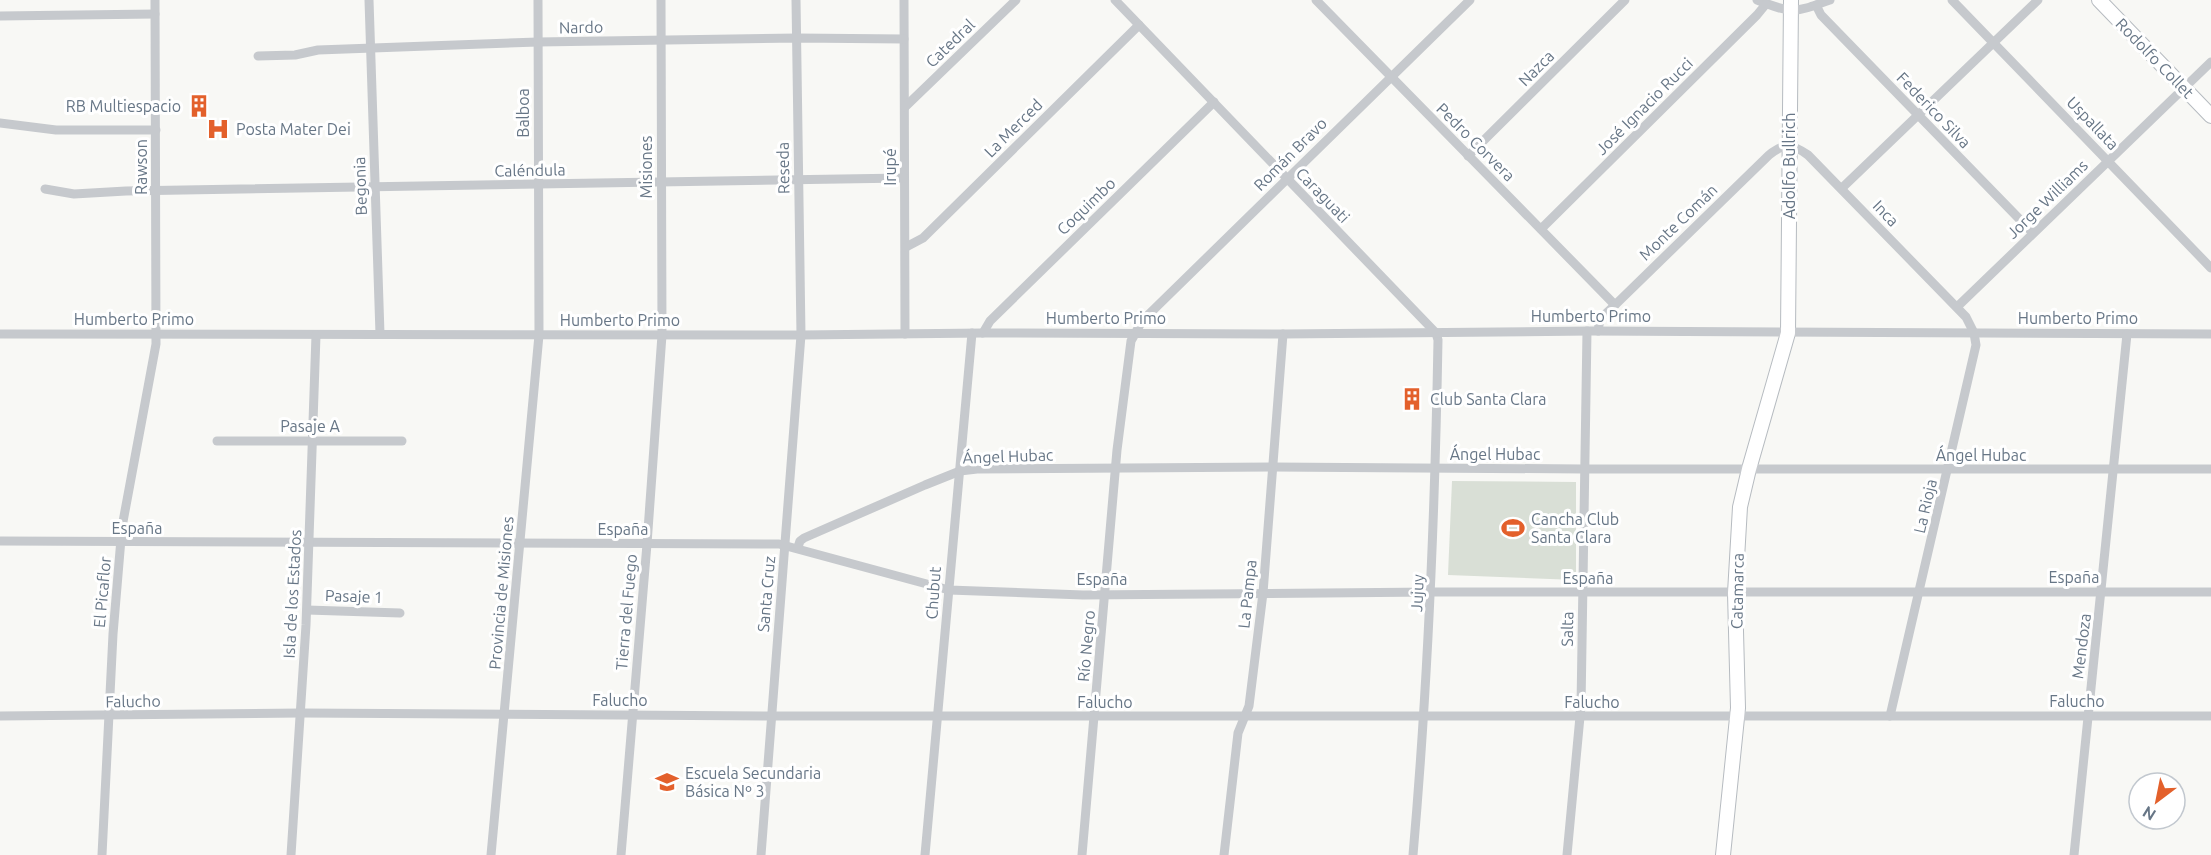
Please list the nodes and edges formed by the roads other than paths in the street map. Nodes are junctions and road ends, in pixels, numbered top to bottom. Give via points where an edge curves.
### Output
1 (155, 0) edge
2 (369, 0) edge
3 (538, 0) edge
4 (660, 0) edge
5 (796, 0) edge
6 (904, 0) edge
7 (1016, 0) edge
8 (1115, 0) edge
9 (1317, 0) edge
10 (1470, 0) edge
11 (1625, 0) edge
12 (1830, 0) edge
13 (1952, 0) edge
14 (2038, 0) edge
15 (2099, 0) edge
16 (1762, 2) edge
17 (1816, 5) junction
18 (1791, 6) edge
19 (155, 14) junction
20 (0, 16) edge
21 (1139, 26) junction
22 (797, 38) junction
23 (904, 39) junction
24 (661, 41) junction
25 (538, 42) junction
26 (1994, 43) junction
27 (370, 48) junction
28 (258, 56) dead end
29 (2211, 62) edge
30 (1390, 77) junction
31 (2184, 88) junction
32 (1214, 102) junction
33 (905, 107) junction
34 (1918, 115) junction
35 (2211, 116) edge
36 (0, 123) edge
37 (156, 130) junction
38 (1790, 145) junction
39 (1468, 156) junction
40 (2108, 160) junction
41 (798, 178) junction
42 (904, 178) junction
43 (1286, 179) junction
44 (661, 182) junction
45 (539, 185) junction
46 (375, 187) junction
47 (1842, 188) junction
48 (45, 189) dead end
49 (156, 190) junction
50 (1541, 229) junction
51 (2033, 233) junction
52 (906, 247) junction
53 (2211, 268) edge
54 (1615, 305) junction
55 (1957, 307) junction
56 (1587, 331) junction
57 (1598, 331) junction
58 (1134, 332) junction
59 (972, 333) junction
60 (983, 333) junction
61 (1436, 333) junction
62 (1788, 333) junction
63 (1974, 333) junction
64 (0, 334) edge
65 (157, 334) junction
66 (316, 334) junction
67 (380, 334) junction
68 (539, 334) junction
69 (662, 334) junction
70 (905, 334) junction
71 (1283, 334) junction
72 (2127, 334) junction
73 (2211, 334) edge
74 (801, 335) junction
75 (217, 441) dead end
76 (313, 441) junction
77 (402, 441) dead end
78 (1273, 467) junction
79 (1116, 468) junction
80 (1436, 469) junction
81 (1584, 469) junction
82 (1749, 469) junction
83 (2211, 469) edge
84 (1949, 470) junction
85 (2112, 470) junction
86 (960, 471) junction
87 (0, 541) edge
88 (121, 543) junction
89 (310, 543) junction
90 (520, 544) junction
91 (647, 544) junction
92 (786, 545) junction
93 (798, 548) junction
94 (949, 590) junction
95 (1920, 591) junction
96 (1432, 592) junction
97 (2102, 592) junction
98 (2211, 592) edge
99 (1263, 593) junction
100 (1582, 593) junction
101 (1736, 593) junction
102 (1106, 594) junction
103 (307, 610) junction
104 (400, 613) dead end
105 (301, 713) junction
106 (505, 714) junction
107 (633, 715) junction
108 (0, 716) edge
109 (109, 716) junction
110 (1245, 716) junction
111 (1890, 716) junction
112 (2088, 716) junction
113 (2211, 716) edge
114 (771, 717) junction
115 (938, 717) junction
116 (1094, 717) junction
117 (1425, 717) junction
118 (1580, 717) junction
119 (1738, 717) junction
120 (102, 855) edge
121 (291, 855) edge
122 (491, 855) edge
123 (621, 855) edge
124 (761, 855) edge
125 (925, 855) edge
126 (1082, 855) edge
127 (1224, 855) edge
128 (1413, 855) edge
129 (1567, 855) edge
130 (1724, 855) edge
131 (2074, 855) edge

1 - 19 street, Rawson
2 - 27 street, Begonia
3 - 25 street, Balboa
4 - 24 street, Misiones
5 - 22 street, Reseda
6 - 23 street, Irupé
7 - 33 street, Catedral
8 - 21 street, Caraguati
9 - 30 street, Pedro Corvera
10 - 30 street, Román Bravo
11 - 39 street, Nazca
12 - 17 street
13 - 26 street, Uspallata
14 - 26 street
15 - 31 street, Rodolfo Collet
16 - 18 street
16 - 50 street, José Ignacio Rucci via 1757,15
17 - 18 street via 1800,11
17 - 34 street, Federico Silva via 1821,15
18 - 38 street, Adolfo Bullrich
19 - 20 street
19 - 37 street, Rawson
21 - 32 street, Caraguati
21 - 52 street, La Merced via 923,238
22 - 23 street, Nardo
22 - 24 street, Nardo
22 - 41 street, Reseda
23 - 33 street, Irupé
24 - 25 street, Nardo
24 - 44 street, Misiones
25 - 27 street, Nardo
25 - 45 street, Balboa
26 - 34 street
26 - 40 street, Uspallata
27 - 28 street, Nardo
27 - 46 street, Begonia
29 - 31 street, Jorge Williams
30 - 39 street, Pedro Corvera
30 - 43 street, Román Bravo
31 - 35 street, Rodolfo Collet
31 - 40 street, Jorge Williams
32 - 43 street, Caraguati
32 - 60 street, Coquimbo via 990,321
33 - 42 street, Irupé
34 - 47 street
34 - 51 street, Federico Silva
36 - 37 street via 56,130
37 - 49 street, Rawson
38 - 47 street, Inca via 1808,155
38 - 54 street, Monte Comán via 1769,155
38 - 62 street, Adolfo Bullrich
39 - 50 street, Pedro Corvera
40 - 51 street, Jorge Williams
40 - 53 street, Uspallata
41 - 42 street, Caléndula
41 - 44 street, Caléndula
41 - 74 street, Reseda
42 - 52 street, Irupé
43 - 58 street, Román Bravo
43 - 61 street, Caraguati
44 - 45 street, Caléndula
44 - 69 street, Misiones
45 - 46 street, Caléndula
45 - 68 street, Balboa
46 - 49 street, Caléndula
46 - 67 street, Begonia
47 - 55 street, Inca
48 - 49 street, Caléndula via 74,194
49 - 65 street, Rawson
50 - 54 street, Pedro Corvera
51 - 55 street, Jorge Williams
52 - 70 street, Irupé
54 - 57 street, Monte Comán via 1600,319
55 - 63 street
56 - 57 street, Humberto Primo
56 - 61 street, Humberto Primo
56 - 81 street, Salta
57 - 62 street, Humberto Primo
58 - 60 street, Humberto Primo
58 - 71 street, Humberto Primo
58 - 79 street, Río Negro
59 - 60 street, Humberto Primo
59 - 70 street, Humberto Primo
59 - 86 street, Chubut
61 - 71 street, Humberto Primo
61 - 80 street, Jujuy
62 - 63 street, Humberto Primo
62 - 82 street, Catamarca
63 - 72 street, Humberto Primo
63 - 84 street, La Rioja via 1976,345
64 - 65 street, Humberto Primo
65 - 66 street, Humberto Primo
65 - 88 street, El Picaflor
66 - 67 street, Humberto Primo
66 - 76 street, Isla de los Estados
67 - 68 street, Humberto Primo
68 - 69 street, Humberto Primo
68 - 90 street, Provincia de Misiones
69 - 74 street, Humberto Primo
69 - 91 street, Tierra del Fuego
70 - 74 street, Humberto Primo
71 - 78 street, La Pampa
72 - 73 street, Humberto Primo
72 - 85 street, Mendoza
74 - 92 street, Santa Cruz
75 - 76 street, Pasaje A
76 - 77 street, Pasaje A
76 - 89 street, Isla de los Estados
78 - 79 street, Ángel Hubac
78 - 80 street, Ángel Hubac
78 - 99 street, La Pampa
79 - 86 street, Ángel Hubac
79 - 102 street, Río Negro
80 - 81 street, Ángel Hubac
80 - 96 street, Jujuy
81 - 82 street, Ángel Hubac
81 - 100 street, Salta
82 - 84 street, Ángel Hubac
82 - 101 street, Catamarca via 1740,507
83 - 85 street, Ángel Hubac
84 - 85 street, Ángel Hubac
84 - 95 street, La Rioja
85 - 97 street, Mendoza
86 - 93 street, Ángel Hubac via 804,538
86 - 94 street, Chubut
87 - 88 street, España
88 - 89 street, España
88 - 109 street, El Picaflor
89 - 90 street, España
89 - 103 street, Isla de los Estados
90 - 91 street, España
90 - 106 street, Provincia de Misiones
91 - 92 street, España
91 - 107 street, Tierra del Fuego
92 - 93 street, España
92 - 114 street, Santa Cruz
93 - 94 street, España
94 - 102 street, España
94 - 115 street, Chubut
95 - 97 street, España
95 - 101 street, España
95 - 111 street, La Rioja
96 - 99 street, España
96 - 100 street, España
96 - 117 street, Jujuy
97 - 98 street, España
97 - 112 street, Mendoza
99 - 102 street, España
99 - 110 street, La Pampa
100 - 101 street, España
100 - 118 street, Salta
101 - 119 street, Catamarca
102 - 116 street, Río Negro
103 - 104 street, Pasaje 1
103 - 105 street, Isla de los Estados
105 - 106 street, Falucho
105 - 109 street, Falucho
105 - 121 street, Isla de los Estados
106 - 107 street, Falucho
106 - 122 street, Provincia de Misiones
107 - 114 street, Falucho
107 - 123 street, Tierra del Fuego
108 - 109 street, Falucho
109 - 120 street, El Picaflor
110 - 116 street, Falucho
110 - 117 street, Falucho
110 - 127 street, La Pampa via 1238,733
111 - 112 street, Falucho
111 - 119 street, Falucho
112 - 113 street, Falucho
112 - 131 street, Mendoza
114 - 115 street, Falucho
114 - 124 street, Santa Cruz
115 - 116 street, Falucho
115 - 125 street, Chubut
116 - 126 street, Río Negro
117 - 118 street, Falucho
117 - 128 street, Jujuy
118 - 119 street, Falucho
118 - 129 street, Salta
119 - 130 street, Catamarca

